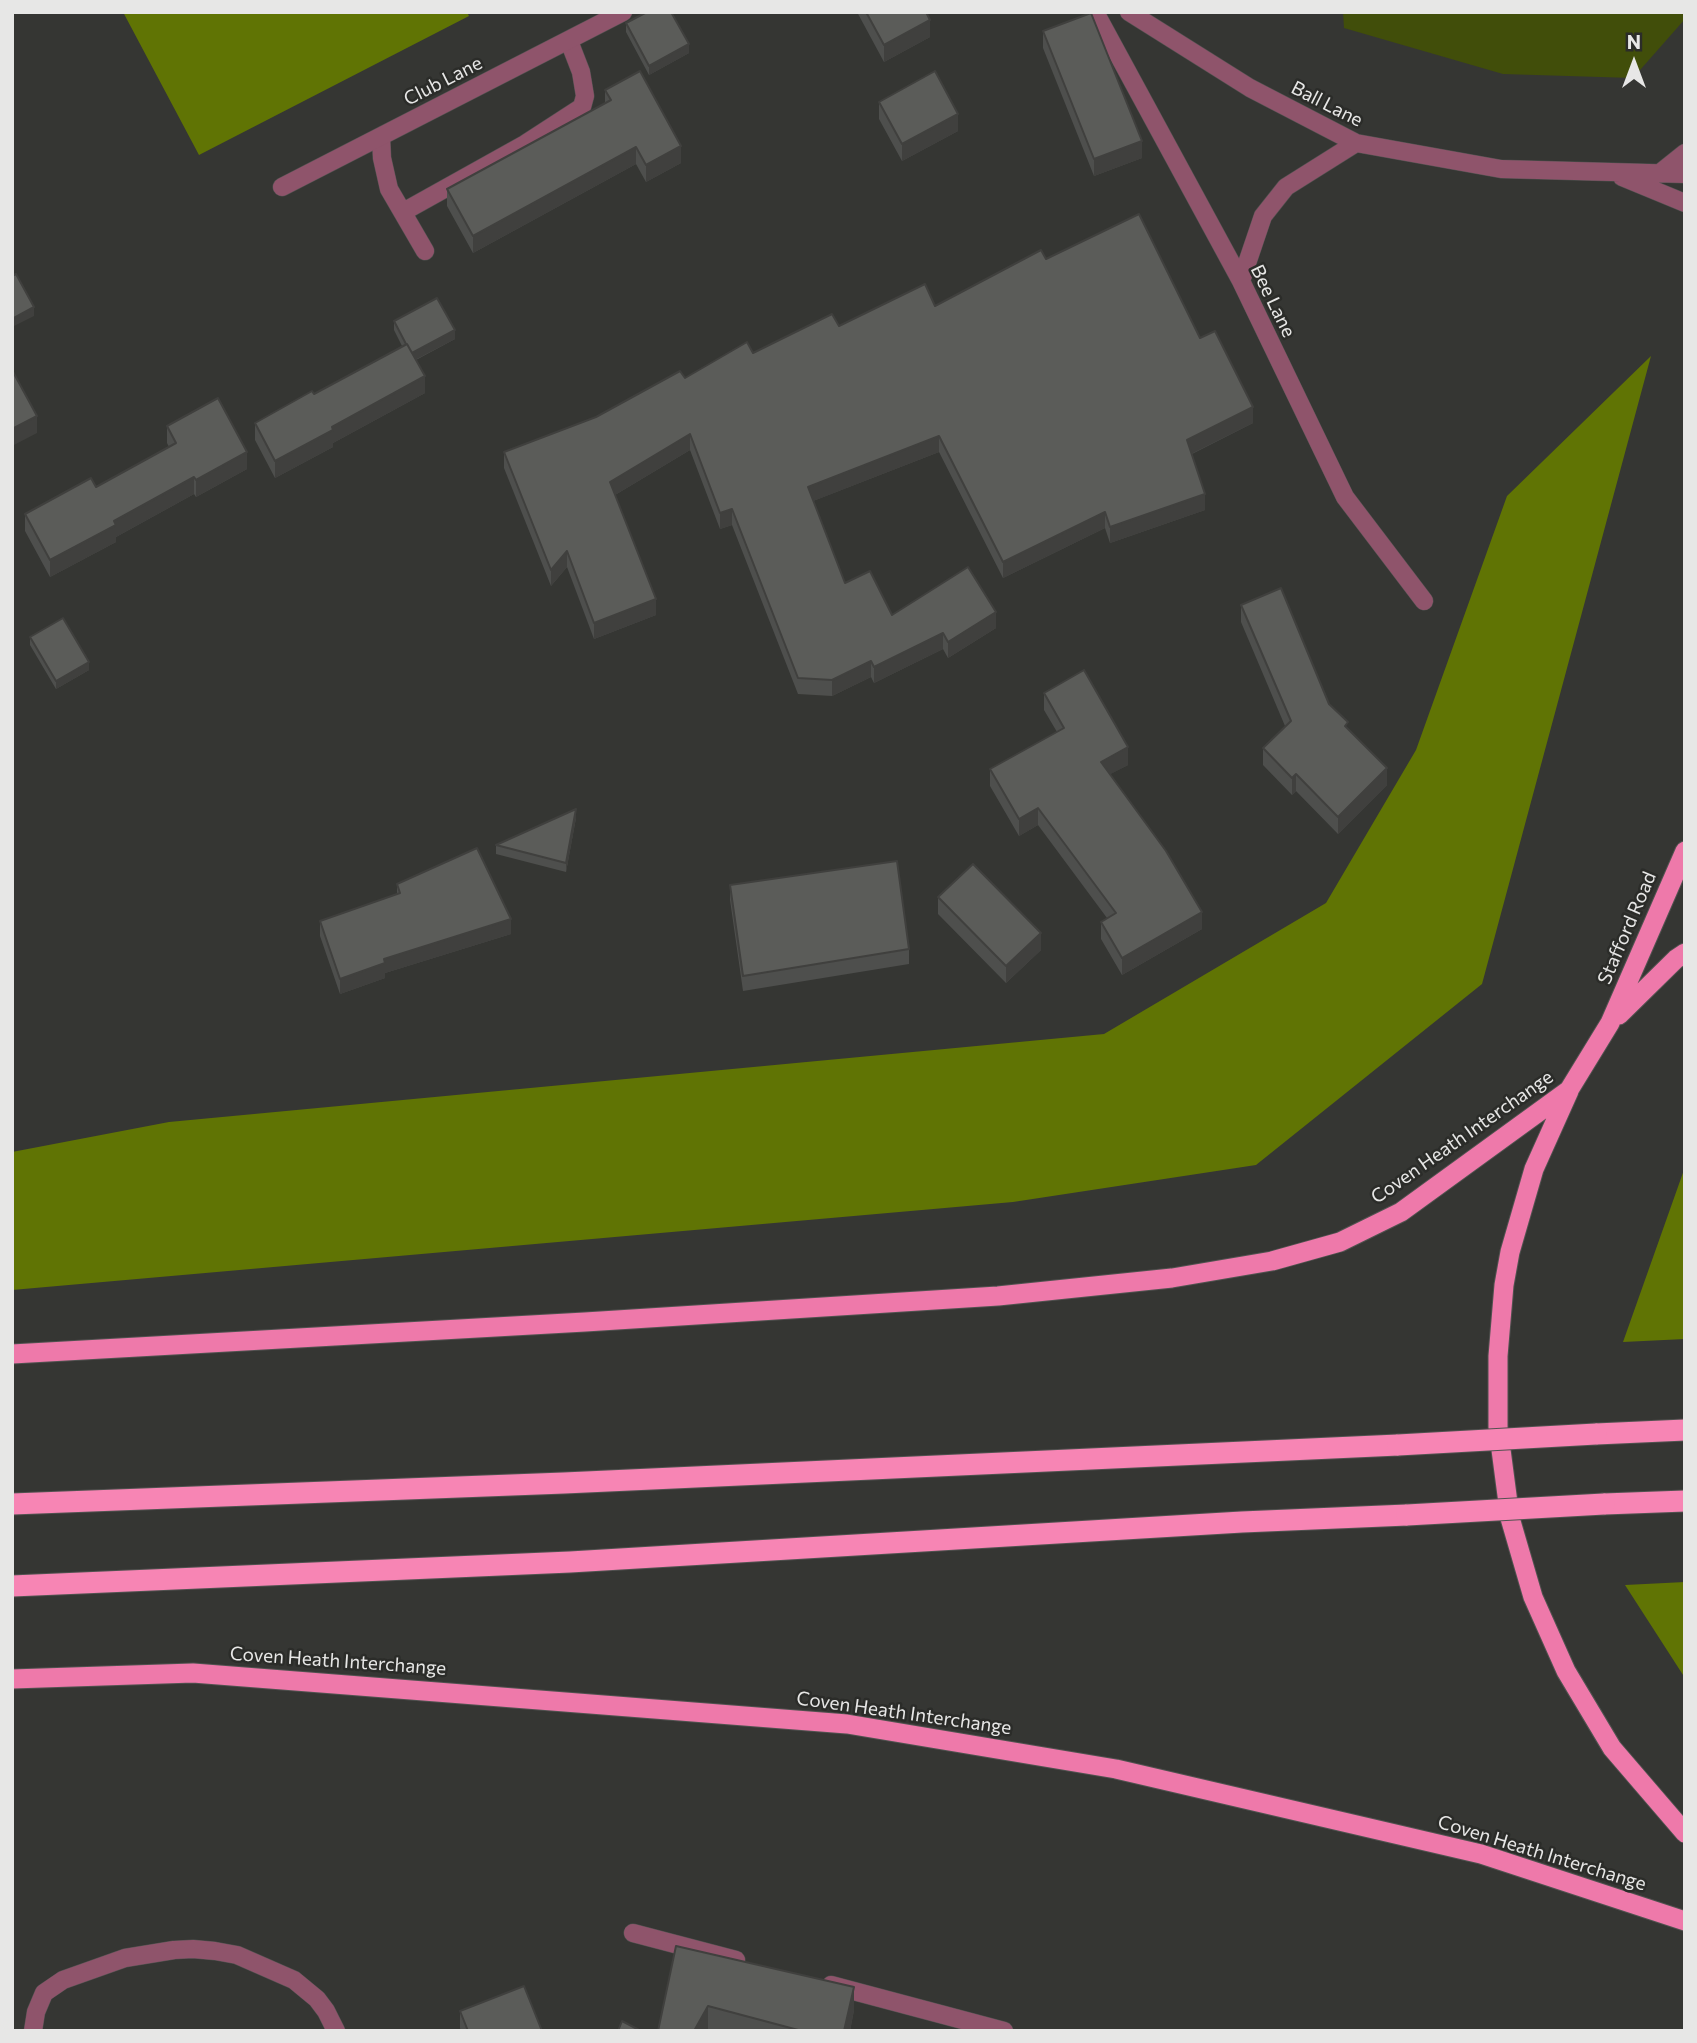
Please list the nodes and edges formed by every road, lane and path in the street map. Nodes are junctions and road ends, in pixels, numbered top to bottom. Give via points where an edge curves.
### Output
1 (623, 12) edge
2 (1095, 12) edge
3 (1129, 12) edge
4 (569, 41) junction
5 (381, 137) junction
6 (1356, 143) junction
7 (1685, 153) edge
8 (1612, 173) junction
9 (1660, 173) junction
10 (1685, 174) edge
11 (282, 187) dead end
12 (1685, 203) edge
13 (402, 212) junction
14 (425, 251) dead end
15 (1241, 281) junction
16 (1424, 601) dead end
17 (1685, 851) edge
18 (1685, 953) edge
19 (1610, 1023) junction
20 (1569, 1090) junction
21 (12, 1354) edge
22 (1685, 1430) edge
23 (1685, 1501) edge
24 (12, 1504) edge
25 (12, 1586) edge
26 (12, 1679) edge
27 (1685, 1833) edge
28 (1685, 1921) edge
29 (633, 1933) dead end
30 (752, 1965) edge
31 (818, 1982) edge
32 (33, 2031) edge
33 (336, 2031) edge
34 (1004, 2031) edge

1 - 4 street, Club Lane
2 - 15 street, Bee Lane
3 - 6 street, Ball Lane via 1250,88
4 - 5 street, Club Lane
4 - 13 street via 582,72 582,107
5 - 11 street, Club Lane
5 - 13 street via 389,189
6 - 8 street, Ball Lane via 1502,169
6 - 15 street via 1286,187 1263,216
7 - 9 street
8 - 9 street, Ball Lane
8 - 12 street, Ball Lane
9 - 10 street, Ball Lane
13 - 14 street
15 - 16 street, Bee Lane via 1345,497
17 - 19 highway, Stafford Road
18 - 19 highway
19 - 20 highway, Coven Heath Interchange
20 - 21 highway, Coven Heath Interchange via 1401,1213 1340,1242 1272,1261 1172,1278 998,1296
20 - 27 highway via 1534,1169 1504,1285 1498,1427 1510,1518 1533,1597 1566,1671 1612,1748
22 - 24 highway, bridge
23 - 25 highway, bridge via 569,1562
26 - 28 highway, Coven Heath Interchange via 192,1673 847,1724 1116,1769 1481,1854
29 - 30 street
31 - 34 street
32 - 33 street via 44,1993 63,1980 125,1958 192,1949 237,1955 294,1980 317,1999

